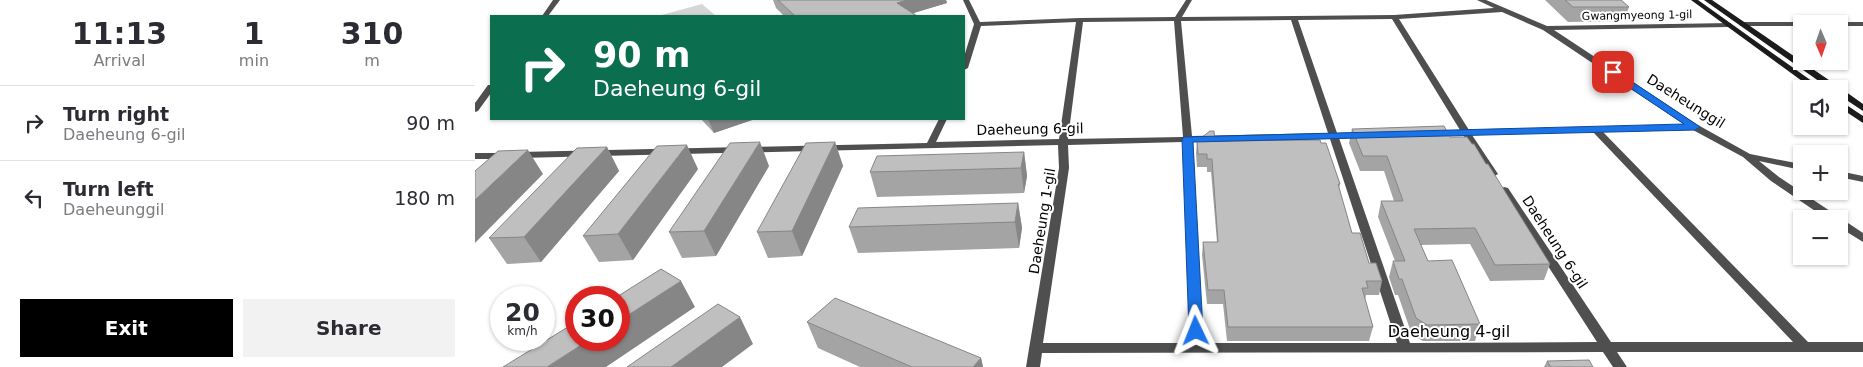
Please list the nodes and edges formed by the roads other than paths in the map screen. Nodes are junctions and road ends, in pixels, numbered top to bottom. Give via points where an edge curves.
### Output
1 (557, 0) edge
2 (966, 0) edge
3 (1189, 0) edge
4 (1480, 0) edge
5 (1694, 0) edge
6 (1707, 0) edge
7 (1502, 10) junction
8 (546, 15) edge
9 (1394, 17) junction
10 (1177, 18) junction
11 (1294, 18) junction
12 (1080, 20) junction
13 (978, 24) junction
14 (1728, 24) junction
15 (1743, 24) junction
16 (1793, 24) edge
17 (1848, 24) edge
18 (1863, 24) edge
19 (1547, 28) junction
20 (965, 65) edge
21 (1806, 80) edge
22 (1823, 80) edge
23 (490, 88) edge
24 (1848, 97) edge
25 (1863, 108) edge
26 (475, 109) edge
27 (1848, 109) edge
28 (943, 120) edge
29 (1863, 120) edge
30 (1695, 127) junction
31 (1595, 129) junction
32 (1466, 132) junction
33 (1428, 133) edge
34 (1371, 135) edge
35 (1332, 136) junction
36 (1188, 139) junction
37 (1063, 142) junction
38 (931, 145) junction
39 (1746, 155) junction
40 (475, 156) edge
41 (1793, 164) edge
42 (1848, 176) edge
43 (1863, 179) edge
44 (1822, 210) edge
45 (1848, 228) edge
46 (1863, 238) edge
47 (1197, 347) junction
48 (1608, 347) junction
49 (1805, 347) junction
50 (1863, 347) edge
51 (1036, 348) junction
52 (1405, 348) junction
53 (1033, 367) edge
54 (1620, 367) edge

1 - 8 street
2 - 13 street
3 - 10 street
4 - 7 street, Daeheunggil
5 - 14 street
6 - 15 street
7 - 9 street
7 - 19 street, Daeheunggil
9 - 11 street
9 - 32 street, Daeheung 6-gil
10 - 11 street
10 - 12 street
10 - 36 street
11 - 35 street
12 - 13 street
12 - 37 street, Daeheung 1-gil
13 - 20 street
14 - 19 street, Gwangmyeong 1-gil
14 - 21 street
15 - 16 street
15 - 22 street
17 - 18 street
19 - 30 street, Daeheunggil
23 - 26 street
24 - 25 street
27 - 29 street
28 - 38 street
30 - 31 street
30 - 39 street, Daeheunggil
31 - 32 street
31 - 49 street
32 - 33 street
32 - 48 street, Daeheung 6-gil
34 - 35 street, Daeheung 6-gil
35 - 36 street, Daeheung 6-gil
35 - 52 street
36 - 37 street, Daeheung 6-gil
36 - 47 street
37 - 38 street, Daeheung 6-gil
37 - 51 street, Daeheung 1-gil via 1065,168
38 - 40 street, Daeheung 6-gil
39 - 41 street, Daeheunggil
39 - 44 street, Daeheunggil
42 - 43 street
45 - 46 street
47 - 51 street, Daeheung 4-gil
47 - 52 street, Daeheung 4-gil
48 - 49 street, Daeheung 4-gil
48 - 52 street, Daeheung 4-gil
48 - 54 street, Daeheung 6-gil
49 - 50 street, Daeheung 4-gil
51 - 53 street, Daeheung 1-gil

